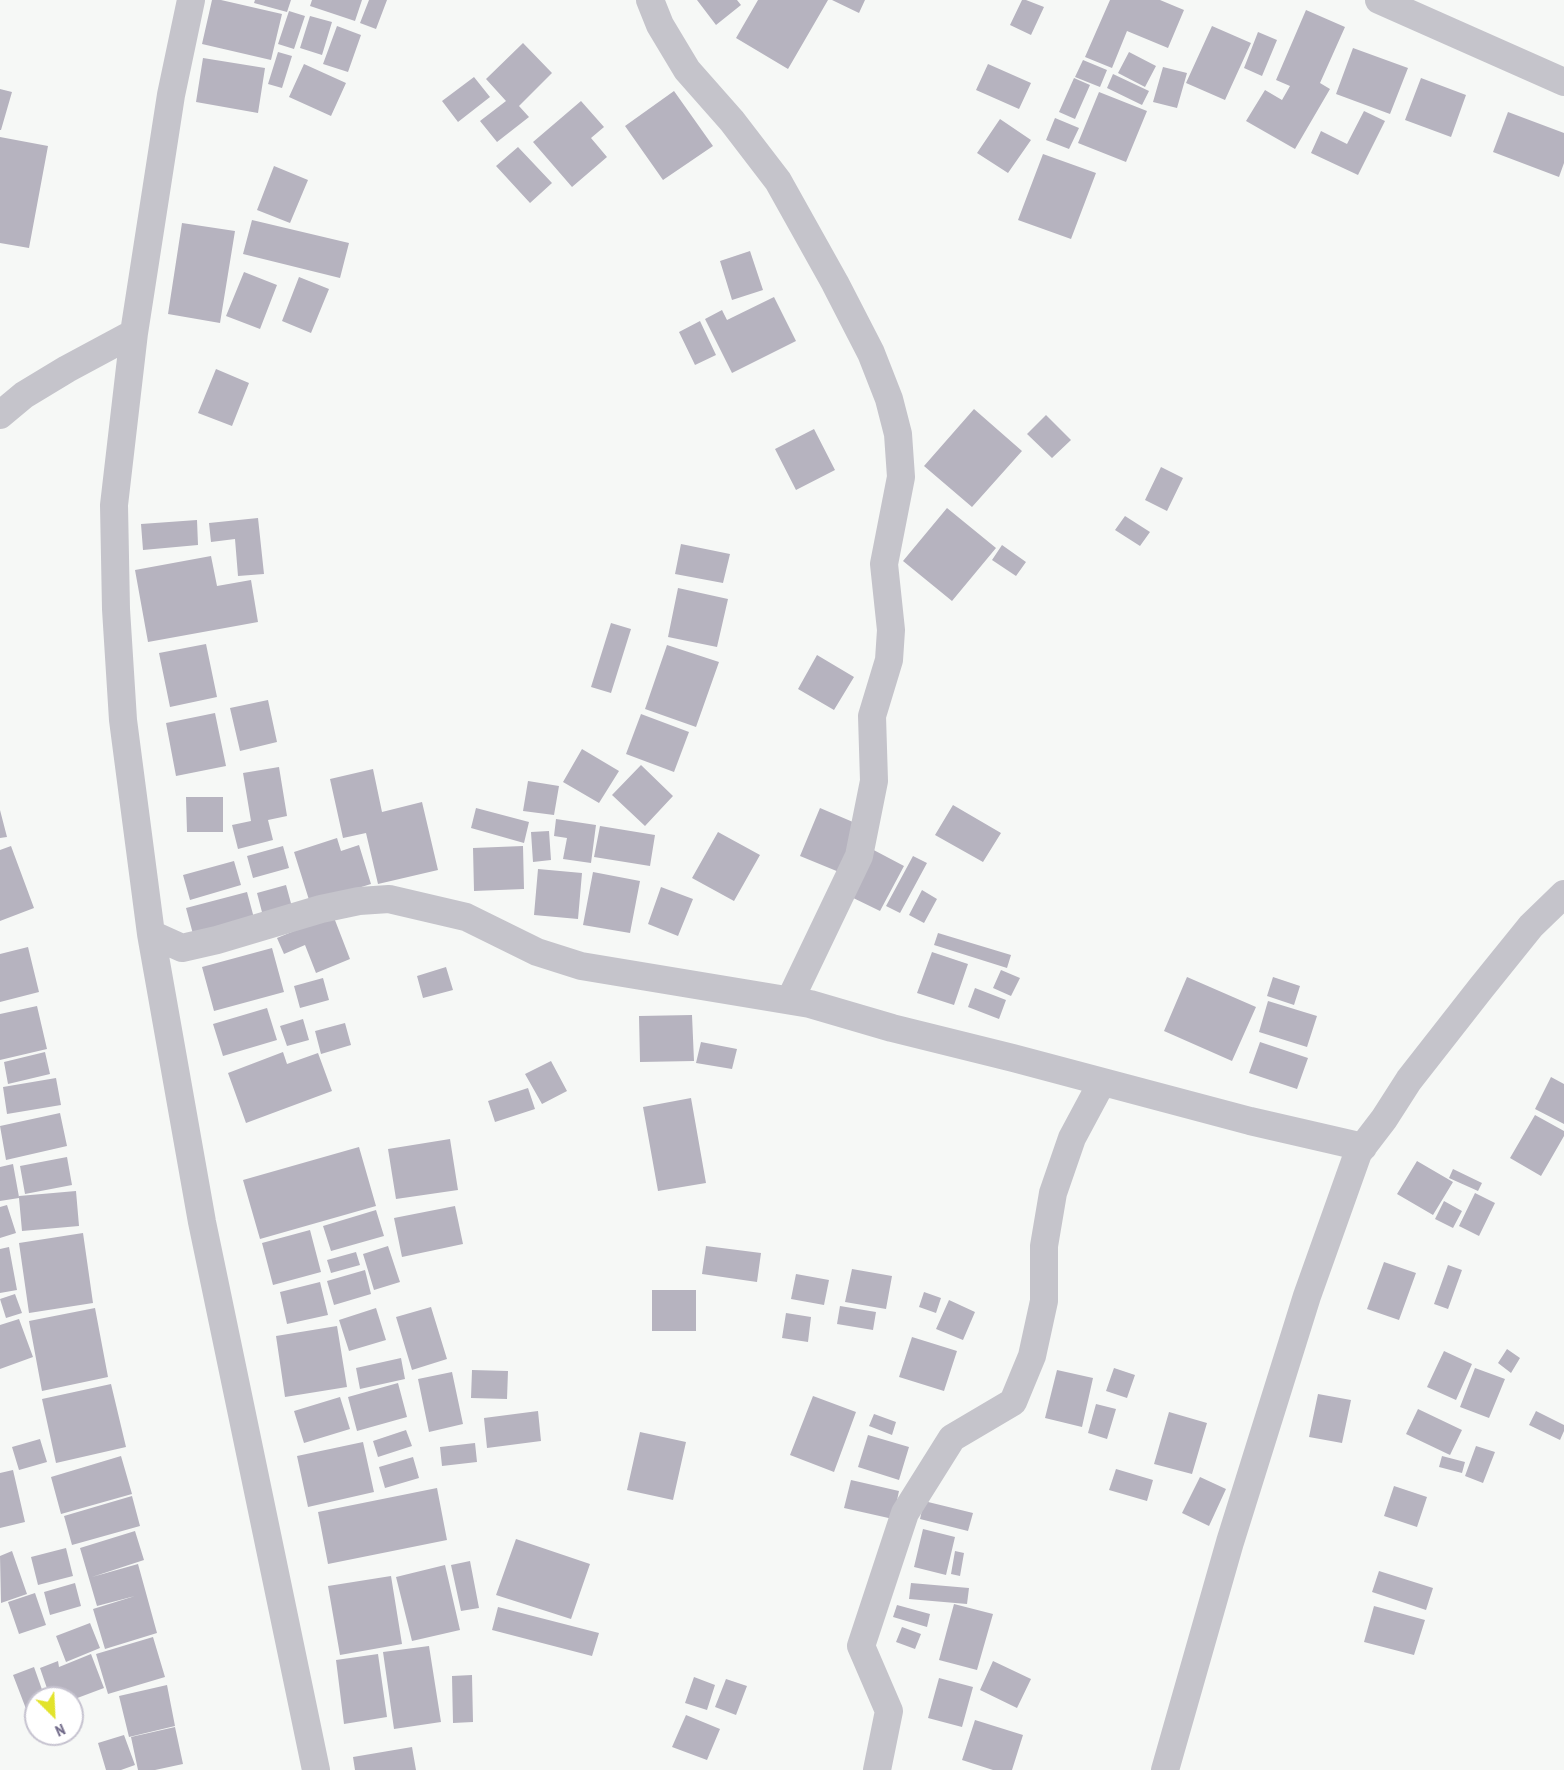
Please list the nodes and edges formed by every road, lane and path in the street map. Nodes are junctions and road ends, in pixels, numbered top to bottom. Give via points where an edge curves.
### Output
1 (191, 0) edge
2 (650, 0) edge
3 (1379, 0) edge
4 (1564, 82) edge
5 (134, 333) junction
6 (0, 415) edge
7 (1564, 894) edge
8 (151, 934) junction
9 (790, 1000) junction
10 (1102, 1082) junction
11 (1360, 1150) junction
12 (316, 1770) edge
13 (877, 1770) edge
14 (1165, 1770) edge

1 - 5 street via 171,95
2 - 9 street via 687,70 778,181 871,353 890,399 898,434 901,477 884,564 891,630 889,660 872,716 874,781 859,856
3 - 4 street
5 - 6 street via 24,395
5 - 8 street via 114,505 116,609 123,720
7 - 11 street via 1531,926 1481,988
8 - 9 street via 182,948 331,907 389,899 466,917 537,952 581,966
8 - 12 street via 202,1222
9 - 10 street
10 - 11 street
10 - 13 street via 1072,1138 1053,1193 1044,1246 1044,1301 1032,1356 1013,1402 952,1438 905,1513 861,1646 889,1712
11 - 14 street via 1306,1296

